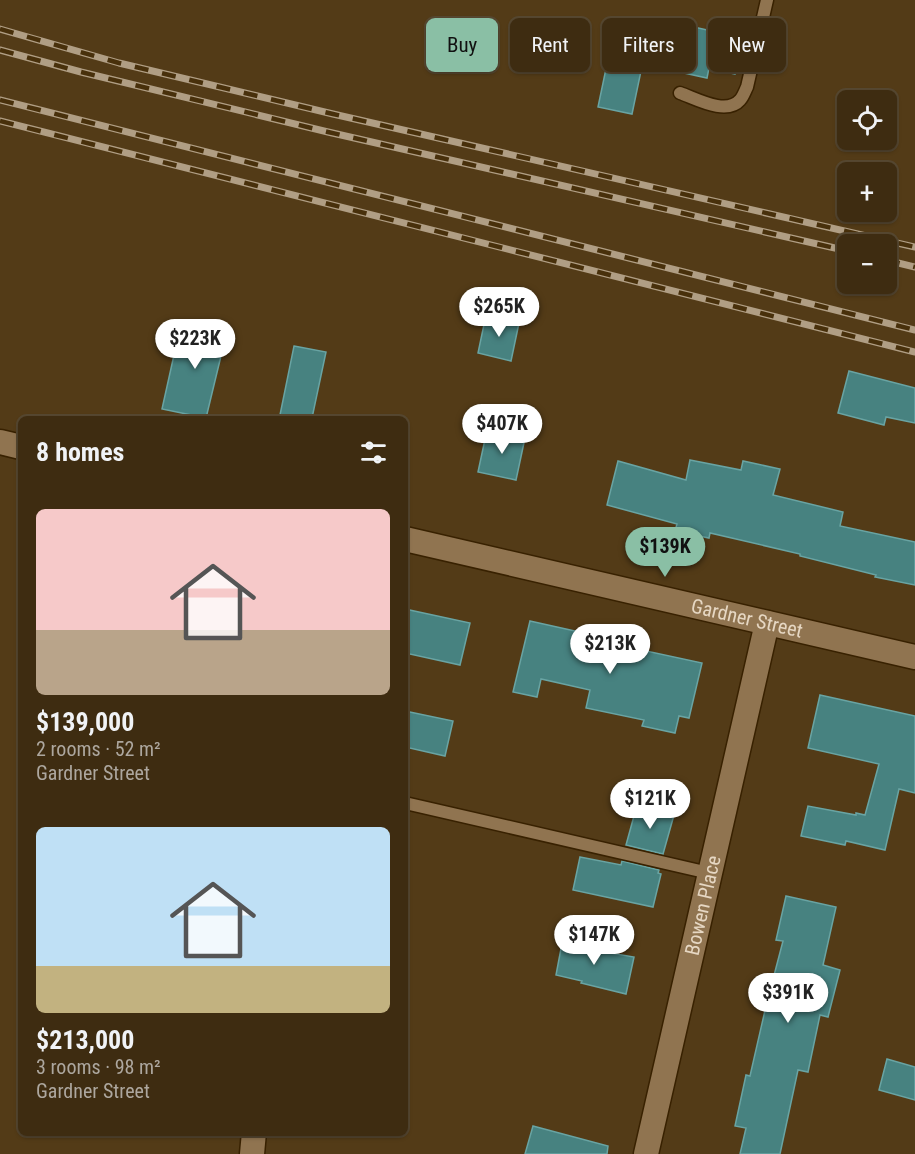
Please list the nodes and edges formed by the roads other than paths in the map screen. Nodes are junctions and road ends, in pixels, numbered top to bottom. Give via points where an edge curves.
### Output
1 (767, 0) edge
2 (680, 93) dead end
3 (0, 442) edge
4 (18, 446) edge
5 (408, 539) edge
6 (767, 623) junction
7 (915, 657) edge
8 (408, 804) edge
9 (709, 873) junction
10 (254, 1136) edge
11 (252, 1154) edge
12 (646, 1154) edge

1 - 2 lane via 747,87 740,100 731,106 716,106
3 - 4 street
5 - 6 street, Gardner Street
6 - 7 street, Gardner Street
6 - 9 street, Bowen Place
8 - 9 lane
9 - 12 street, Bowen Place
10 - 11 street

